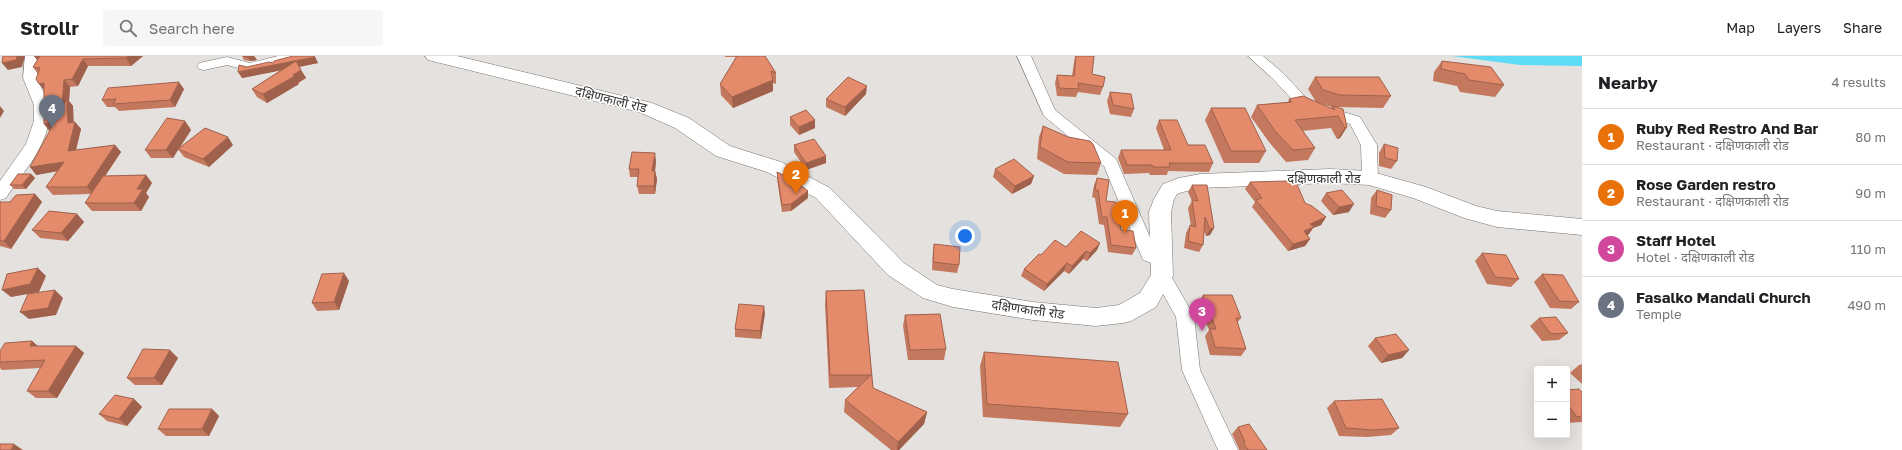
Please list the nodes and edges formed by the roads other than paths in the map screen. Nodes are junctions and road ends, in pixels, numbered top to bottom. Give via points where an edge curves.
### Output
1 (32, 56) edge
2 (296, 56) edge
3 (434, 56) edge
4 (1024, 56) edge
5 (1255, 56) edge
6 (204, 66) dead end
7 (1370, 178) junction
8 (0, 194) edge
9 (1582, 227) edge
10 (1162, 268) junction
11 (1228, 450) edge

1 - 8 street via 30,78 42,110 38,132 28,156 10,177
2 - 6 street via 250,67 227,61
3 - 10 main road, दक्षिणकाली रोड via 645,107 682,123 723,150 774,167 823,194 896,269 931,292 1032,311 1096,317 1123,314 1148,300
4 - 10 street via 1049,113 1111,163 1150,255
5 - 7 street via 1305,105 1355,121 1370,145
7 - 9 main road, दक्षिणकाली रोड via 1497,219
7 - 10 main road, दक्षिणकाली रोड via 1330,176 1200,181 1179,185 1170,189 1160,212
10 - 11 street via 1185,316 1192,370

